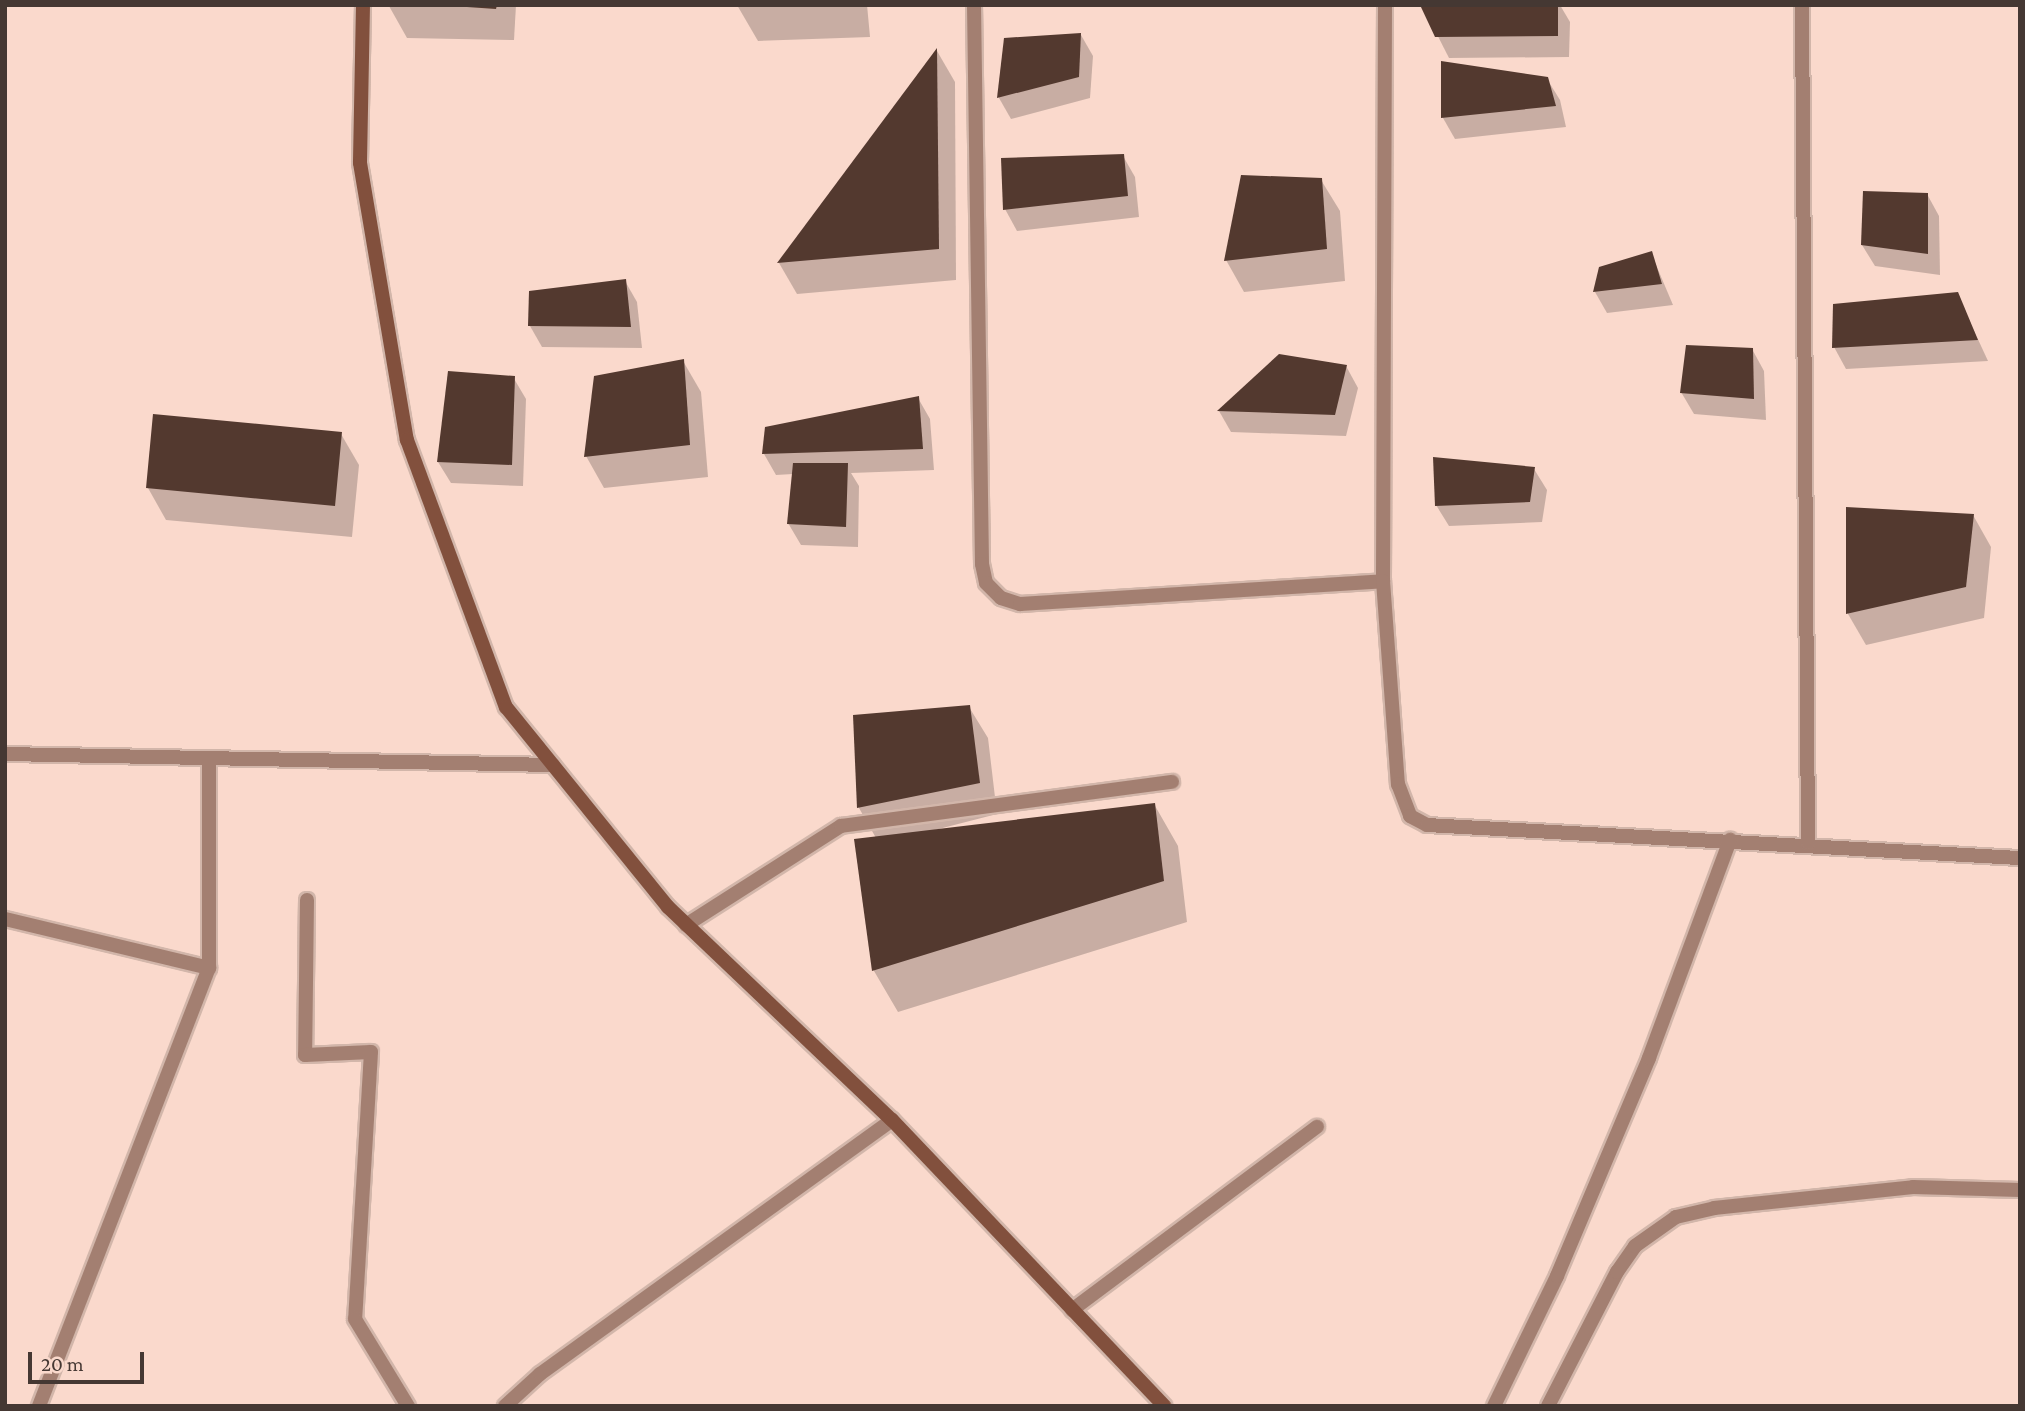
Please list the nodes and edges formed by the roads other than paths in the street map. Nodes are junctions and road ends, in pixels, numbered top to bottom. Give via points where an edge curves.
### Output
1 (363, 5) edge
2 (974, 5) edge
3 (1385, 5) edge
4 (1802, 5) edge
5 (1383, 581) junction
6 (5, 754) edge
7 (209, 758) junction
8 (553, 765) junction
9 (1172, 782) dead end
10 (1730, 840) junction
11 (1808, 843) junction
12 (2020, 858) edge
13 (307, 900) dead end
14 (5, 919) edge
15 (686, 925) junction
16 (209, 968) junction
17 (892, 1120) junction
18 (1317, 1126) dead end
19 (2020, 1190) edge
20 (1072, 1310) junction
21 (39, 1406) edge
22 (408, 1406) edge
23 (505, 1406) edge
24 (1164, 1406) edge
25 (1494, 1406) edge
26 (1548, 1406) edge

1 - 8 main road via 360,163 407,440 506,707
2 - 5 street via 982,564 986,583 1001,598 1020,604
3 - 5 street
4 - 11 street
5 - 10 street via 1398,784 1410,817 1427,825
6 - 7 street
7 - 8 street
7 - 16 street
8 - 15 main road
9 - 15 street via 841,826
10 - 11 street
10 - 25 street via 1649,1058 1558,1276
11 - 12 street
13 - 22 street via 305,1055 371,1052 355,1319
14 - 16 street
15 - 17 main road
16 - 21 street
17 - 20 main road
17 - 23 street via 540,1374
18 - 20 street
19 - 26 street via 1913,1187 1714,1208 1676,1217 1635,1246 1617,1272
20 - 24 main road

